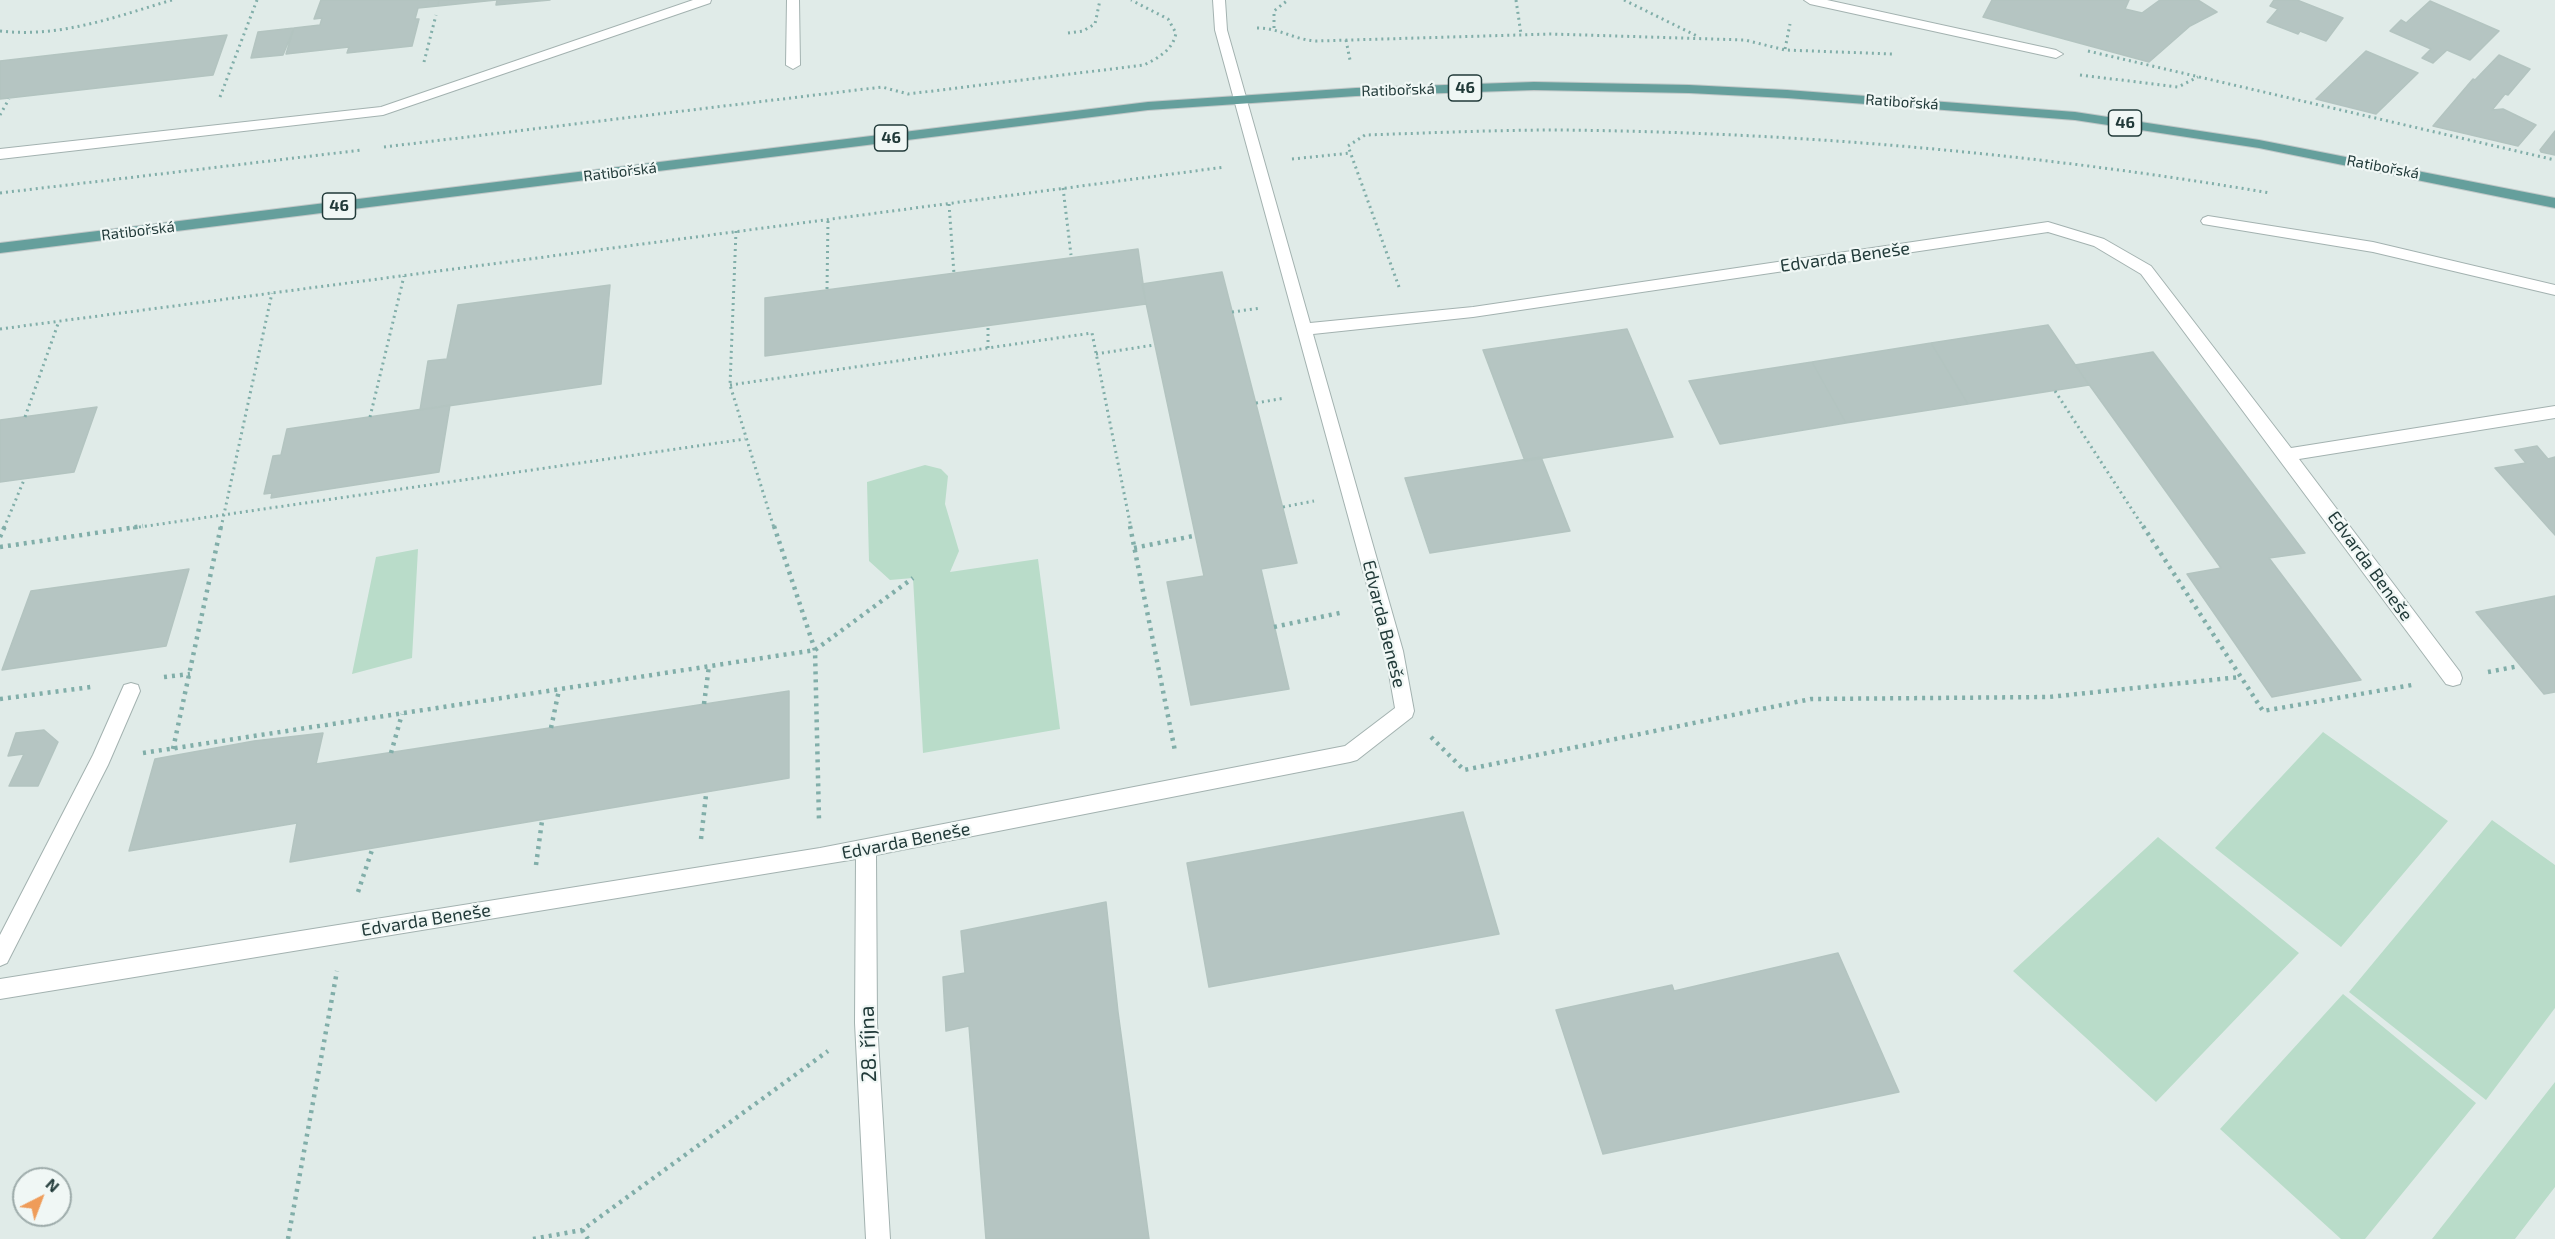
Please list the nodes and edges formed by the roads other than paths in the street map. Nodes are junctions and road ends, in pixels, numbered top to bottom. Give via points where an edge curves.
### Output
1 (705, 0) edge
2 (793, 0) edge
3 (1219, 0) edge
4 (1810, 0) edge
5 (2056, 54) dead end
6 (793, 65) dead end
7 (1240, 99) junction
8 (0, 154) edge
9 (2555, 203) edge
10 (2208, 221) dead end
11 (0, 248) edge
12 (2555, 290) edge
13 (1304, 329) junction
14 (2555, 412) edge
15 (2288, 454) junction
16 (2453, 678) road end
17 (131, 691) dead end
18 (866, 849) junction
19 (0, 956) edge
20 (0, 989) edge
21 (878, 1239) edge

1 - 8 street via 383,111
2 - 6 street
3 - 7 street via 1221,30
4 - 5 street
7 - 9 main road, Ratibořská / 46 via 1534,86 1700,89 1951,105 2075,116 2259,144
7 - 11 main road, Ratibořská / 46 via 1148,106
7 - 13 street, Edvarda Beneše
10 - 12 street via 2373,247
13 - 15 street, Edvarda Beneše via 1485,310 2048,227 2088,236 2121,252 2145,270
13 - 18 street, Edvarda Beneše via 1394,651 1405,711 1350,754
14 - 15 street
15 - 16 street, Edvarda Beneše
17 - 19 street via 101,759
18 - 20 street, Edvarda Beneše
18 - 21 street, 28. října via 866,1023

